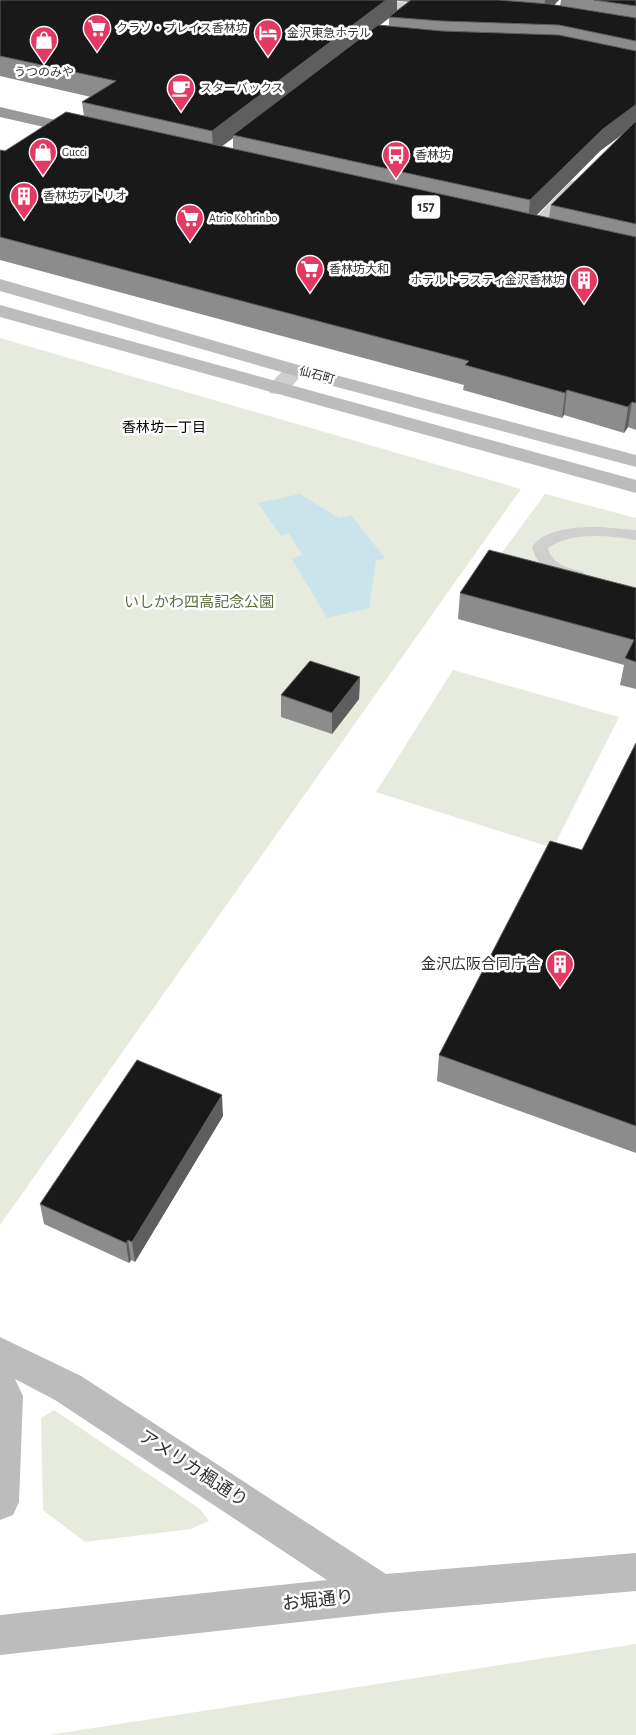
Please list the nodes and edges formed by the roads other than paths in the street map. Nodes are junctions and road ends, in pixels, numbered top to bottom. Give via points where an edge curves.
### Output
1 (337, 0) edge
2 (452, 11) edge
3 (0, 112) edge
4 (100, 135) edge
5 (590, 172) edge
6 (514, 227) edge
7 (541, 233) joint
8 (0, 285) edge
9 (0, 311) edge
10 (295, 370) junction
11 (278, 389) junction
12 (636, 461) edge
13 (636, 487) edge
14 (636, 535) edge
15 (596, 581) edge
16 (0, 1353) edge
17 (0, 1386) edge
18 (0, 1502) edge
19 (636, 1572) edge
20 (382, 1594) junction
21 (0, 1635) edge

1 - 2 street via 404,15
3 - 4 highway
5 - 7 street
6 - 7 highway
8 - 10 street, 仙石町
9 - 11 street, 仙石町
10 - 11 street
10 - 12 street, 仙石町
11 - 13 street, 仙石町
14 - 15 lane via 580,532 546,541 540,547 541,556 547,563 561,571
16 - 20 street, アメリカ楓通り via 68,1388
17 - 18 street via 5,1396
19 - 20 street, お堀通り
20 - 21 street, お堀通り

